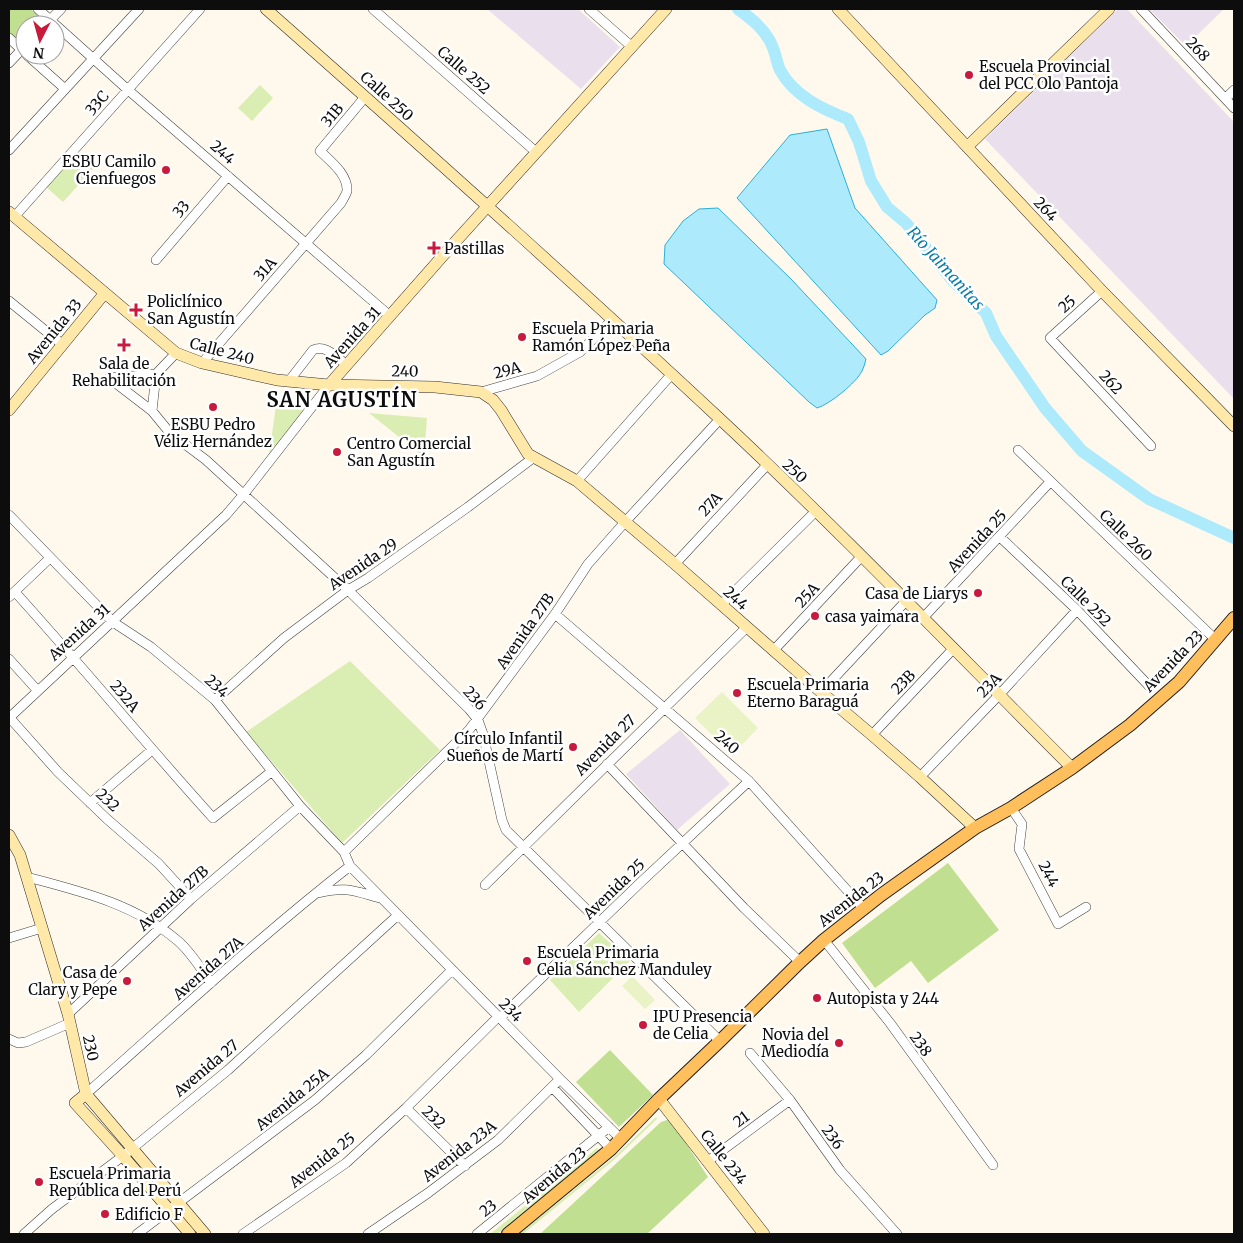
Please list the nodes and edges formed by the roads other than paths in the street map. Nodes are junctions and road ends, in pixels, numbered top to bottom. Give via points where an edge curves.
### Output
1 (138, 9) edge
2 (200, 9) edge
3 (266, 9) edge
4 (373, 9) edge
5 (589, 9) edge
6 (666, 9) edge
7 (838, 9) edge
8 (1109, 9) edge
9 (1141, 9) edge
10 (65, 37) edge
11 (631, 46) junction
12 (92, 58) junction
13 (40, 65) edge
14 (64, 88) junction
15 (127, 90) junction
16 (1234, 90) edge
17 (365, 97) junction
18 (1226, 98) junction
19 (1234, 108) edge
20 (967, 148) junction
21 (9, 150) edge
22 (536, 152) junction
23 (228, 176) junction
24 (347, 191) joint
25 (489, 206) junction
26 (12, 214) edge
27 (306, 243) junction
28 (156, 260) dead end
29 (1102, 291) junction
30 (104, 294) junction
31 (9, 301) edge
32 (390, 316) junction
33 (612, 320) junction
34 (1050, 338) joint
35 (63, 345) junction
36 (176, 353) junction
37 (202, 363) junction
38 (347, 365) junction
39 (156, 374) junction
40 (671, 375) junction
41 (289, 381) junction
42 (329, 385) junction
43 (481, 392) junction
44 (9, 410) edge
45 (152, 411) junction
46 (720, 420) junction
47 (1234, 426) edge
48 (1151, 446) dead end
49 (1018, 450) dead end
50 (533, 458) junction
51 (767, 464) junction
52 (577, 481) junction
53 (1050, 482) junction
54 (244, 494) junction
55 (816, 511) junction
56 (9, 515) edge
57 (625, 522) junction
58 (1000, 537) junction
59 (861, 557) junction
60 (50, 558) junction
61 (675, 564) junction
62 (348, 590) junction
63 (12, 595) edge
64 (906, 601) junction
65 (721, 605) junction
66 (1077, 610) junction
67 (555, 614) junction
68 (924, 618) junction
69 (1234, 618) edge
70 (113, 622) junction
71 (746, 628) junction
72 (1216, 640) junction
73 (954, 648) junction
74 (773, 651) junction
75 (74, 657) junction
76 (9, 659) edge
77 (1150, 687) dead end
78 (37, 690) junction
79 (821, 692) junction
80 (999, 695) junction
81 (215, 700) junction
82 (665, 707) junction
83 (9, 717) edge
84 (478, 720) junction
85 (872, 734) junction
86 (152, 750) junction
87 (607, 764) junction
88 (1072, 768) junction
89 (272, 772) junction
90 (920, 776) junction
91 (749, 781) junction
92 (90, 803) junction
93 (300, 806) junction
94 (1011, 808) junction
95 (975, 828) junction
96 (9, 834) edge
97 (682, 844) junction
98 (524, 848) junction
99 (344, 852) junction
100 (350, 866) junction
101 (27, 877) junction
102 (485, 885) dead end
103 (315, 893) junction
104 (191, 899) junction
105 (383, 899) junction
106 (1086, 907) dead end
107 (864, 909) junction
108 (398, 915) junction
109 (600, 923) junction
110 (42, 928) junction
111 (161, 928) junction
112 (9, 938) edge
113 (824, 940) junction
114 (800, 962) junction
115 (452, 970) junction
116 (211, 983) junction
117 (69, 1018) junction
118 (499, 1018) junction
119 (9, 1040) edge
120 (720, 1041) junction
121 (750, 1053) dead end
122 (560, 1079) junction
123 (552, 1087) junction
124 (86, 1094) junction
125 (659, 1098) junction
126 (790, 1100) junction
127 (406, 1108) junction
128 (609, 1127) junction
129 (599, 1135) junction
130 (621, 1139) junction
131 (611, 1149) junction
132 (128, 1152) junction
133 (708, 1161) junction
134 (993, 1165) dead end
135 (465, 1166) junction
136 (174, 1205) junction
137 (24, 1234) edge
138 (137, 1234) edge
139 (190, 1234) edge
140 (205, 1234) edge
141 (243, 1234) edge
142 (368, 1234) edge
143 (477, 1234) edge
144 (508, 1234) edge
145 (764, 1234) edge
146 (897, 1234) edge

1 - 12 street
2 - 15 street, 33C
3 - 17 street, Calle 250
4 - 22 street, Calle 252
5 - 11 street
6 - 11 street, Avenida 31
7 - 20 street, 264
8 - 20 street
9 - 18 street, 268
10 - 12 street, 244
11 - 22 street, Avenida 31
12 - 14 street
12 - 15 street, 244
13 - 14 street
14 - 21 street
15 - 23 street, 244
15 - 26 street, 33C
16 - 18 street
17 - 24 street, 31B via 320,151 340,171
17 - 25 street, Calle 250
18 - 19 street, 268
20 - 29 street, 264
22 - 25 street, Avenida 31
23 - 27 street, 244
23 - 28 street, 33
24 - 27 street, 31A via 342,202
25 - 32 street, Avenida 31
25 - 33 street, 250
26 - 30 street, Calle 240
27 - 32 street, 244
27 - 37 street, 31A
29 - 34 street, 25
29 - 47 street, 264
30 - 35 street, Avenida 33
30 - 36 street, Calle 240
31 - 35 street
32 - 38 street, Avenida 31
33 - 40 street, 250
33 - 43 street, 29A via 580,352 537,376
34 - 48 street, 262
35 - 44 street, Avenida 33
36 - 37 street, Calle 240
36 - 39 street
37 - 41 street, Calle 240
38 - 41 street via 319,348 313,350
38 - 42 street, Avenida 31
39 - 45 street
39 - 45 street via 109,378
40 - 46 street, 250
40 - 52 street
41 - 42 street, Calle 240
42 - 43 street, 240 via 434,387
42 - 54 street, Avenida 31
43 - 50 street, 244 via 501,410
45 - 54 street, 236 via 170,433
46 - 51 street, 250
46 - 57 street, Avenida 27B
49 - 53 street, Calle 260
50 - 52 street, 244
50 - 62 street, Avenida 29 via 461,513
51 - 55 street, 250
51 - 61 street, 27A
52 - 57 street, 244
53 - 58 street, Avenida 25
53 - 72 street, Calle 260
54 - 62 street, 236
54 - 70 street, Avenida 31
55 - 59 street, 250
55 - 65 street
56 - 60 street, 234
57 - 61 street, 244
57 - 67 street, Avenida 27B via 588,564
58 - 66 street, Calle 252
58 - 68 street, Avenida 25
59 - 64 street, 250
59 - 74 street, 25A
60 - 63 street
60 - 70 street, 234
61 - 65 street, 244
62 - 81 street, Avenida 29 via 284,638
62 - 84 street, 236
63 - 75 street, 232A
64 - 68 street, 250
64 - 79 street
65 - 71 street, 244
66 - 77 street, Calle 252
66 - 80 street, 23A
67 - 82 street, 240
67 - 84 street, Avenida 27B
68 - 73 street, 250
69 - 72 main road, Avenida 23
70 - 75 street, Avenida 31
70 - 81 street, 234 via 151,647
71 - 74 street, 244
71 - 82 street, Avenida 27
72 - 88 main road, Avenida 23 via 1161,700
73 - 80 street, 250
73 - 85 street, 23B
74 - 79 street, 244
75 - 78 street, Avenida 31
75 - 86 street, 232A
76 - 78 street
78 - 83 street, Avenida 31
79 - 85 street, 244
80 - 88 street, 250
80 - 90 street, 23A
81 - 89 street, 234
82 - 87 street, Avenida 27
82 - 91 street, 240
83 - 92 street, 232
84 - 98 street, 236 via 502,820 506,830
84 - 99 street, Avenida 27B
85 - 90 street, 244
86 - 89 street, 232A via 214,818
86 - 92 street
87 - 97 street
87 - 98 street, Avenida 27
88 - 94 main road, Avenida 23
89 - 93 street, 234
90 - 95 street, 244
91 - 97 street, Avenida 25
91 - 107 street, 240
92 - 104 street, 232 via 159,864
93 - 99 street, 234
93 - 104 street, Avenida 27B
94 - 95 main road, Avenida 23
94 - 106 street, 244 via 1022,824 1019,849 1058,924
95 - 107 main road, Avenida 23
96 - 101 street, 230
97 - 109 street, Avenida 25
97 - 114 street
98 - 102 street, Avenida 27
98 - 109 street, 236
99 - 100 street, 234
100 - 103 street, Avenida 27A
100 - 105 street, 234
101 - 110 street, 230
101 - 111 street via 96,895
103 - 105 street via 332,889 353,890
103 - 116 street, Avenida 27A
104 - 111 street, Avenida 27B
105 - 108 street, 234
107 - 113 main road, Avenida 23
108 - 115 street, 234
108 - 132 street, Avenida 27 via 228,1070
109 - 118 street, Avenida 25
109 - 120 street, 236
110 - 112 street
110 - 117 street, 230
111 - 116 street via 180,942
111 - 117 street, Avenida 27B
113 - 114 main road, Avenida 23
113 - 134 street, 238
114 - 120 main road, Avenida 23
115 - 118 street, 234
115 - 136 street, Avenida 25A via 315,1100
116 - 124 street, Avenida 27A
117 - 119 street, Avenida 27B via 26,1042
117 - 124 street, 230
118 - 122 street, 234
118 - 127 street, Avenida 25
120 - 125 main road, Avenida 23
121 - 126 street, 236
122 - 123 street, Avenida 23A
122 - 128 street, 234
123 - 129 street
123 - 135 street, Avenida 23A via 498,1140
124 - 132 street, 230
124 - 132 street, 230 via 75,1103
125 - 130 main road, Avenida 23
125 - 133 street, Calle 234
126 - 133 street, 21
126 - 146 street, 236 via 840,1170
127 - 135 street, 232
127 - 141 street, Avenida 25 via 346,1163
128 - 129 street, 23
128 - 130 street, 234
129 - 131 street
129 - 143 street, 23
130 - 131 main road, Avenida 23
131 - 144 main road, Avenida 23
132 - 136 street, 230
132 - 137 street, Avenida 27
133 - 145 street, Calle 234
135 - 142 street, Avenida 23A
136 - 138 street, Avenida 25A
136 - 139 street, 230
136 - 140 street, 230

